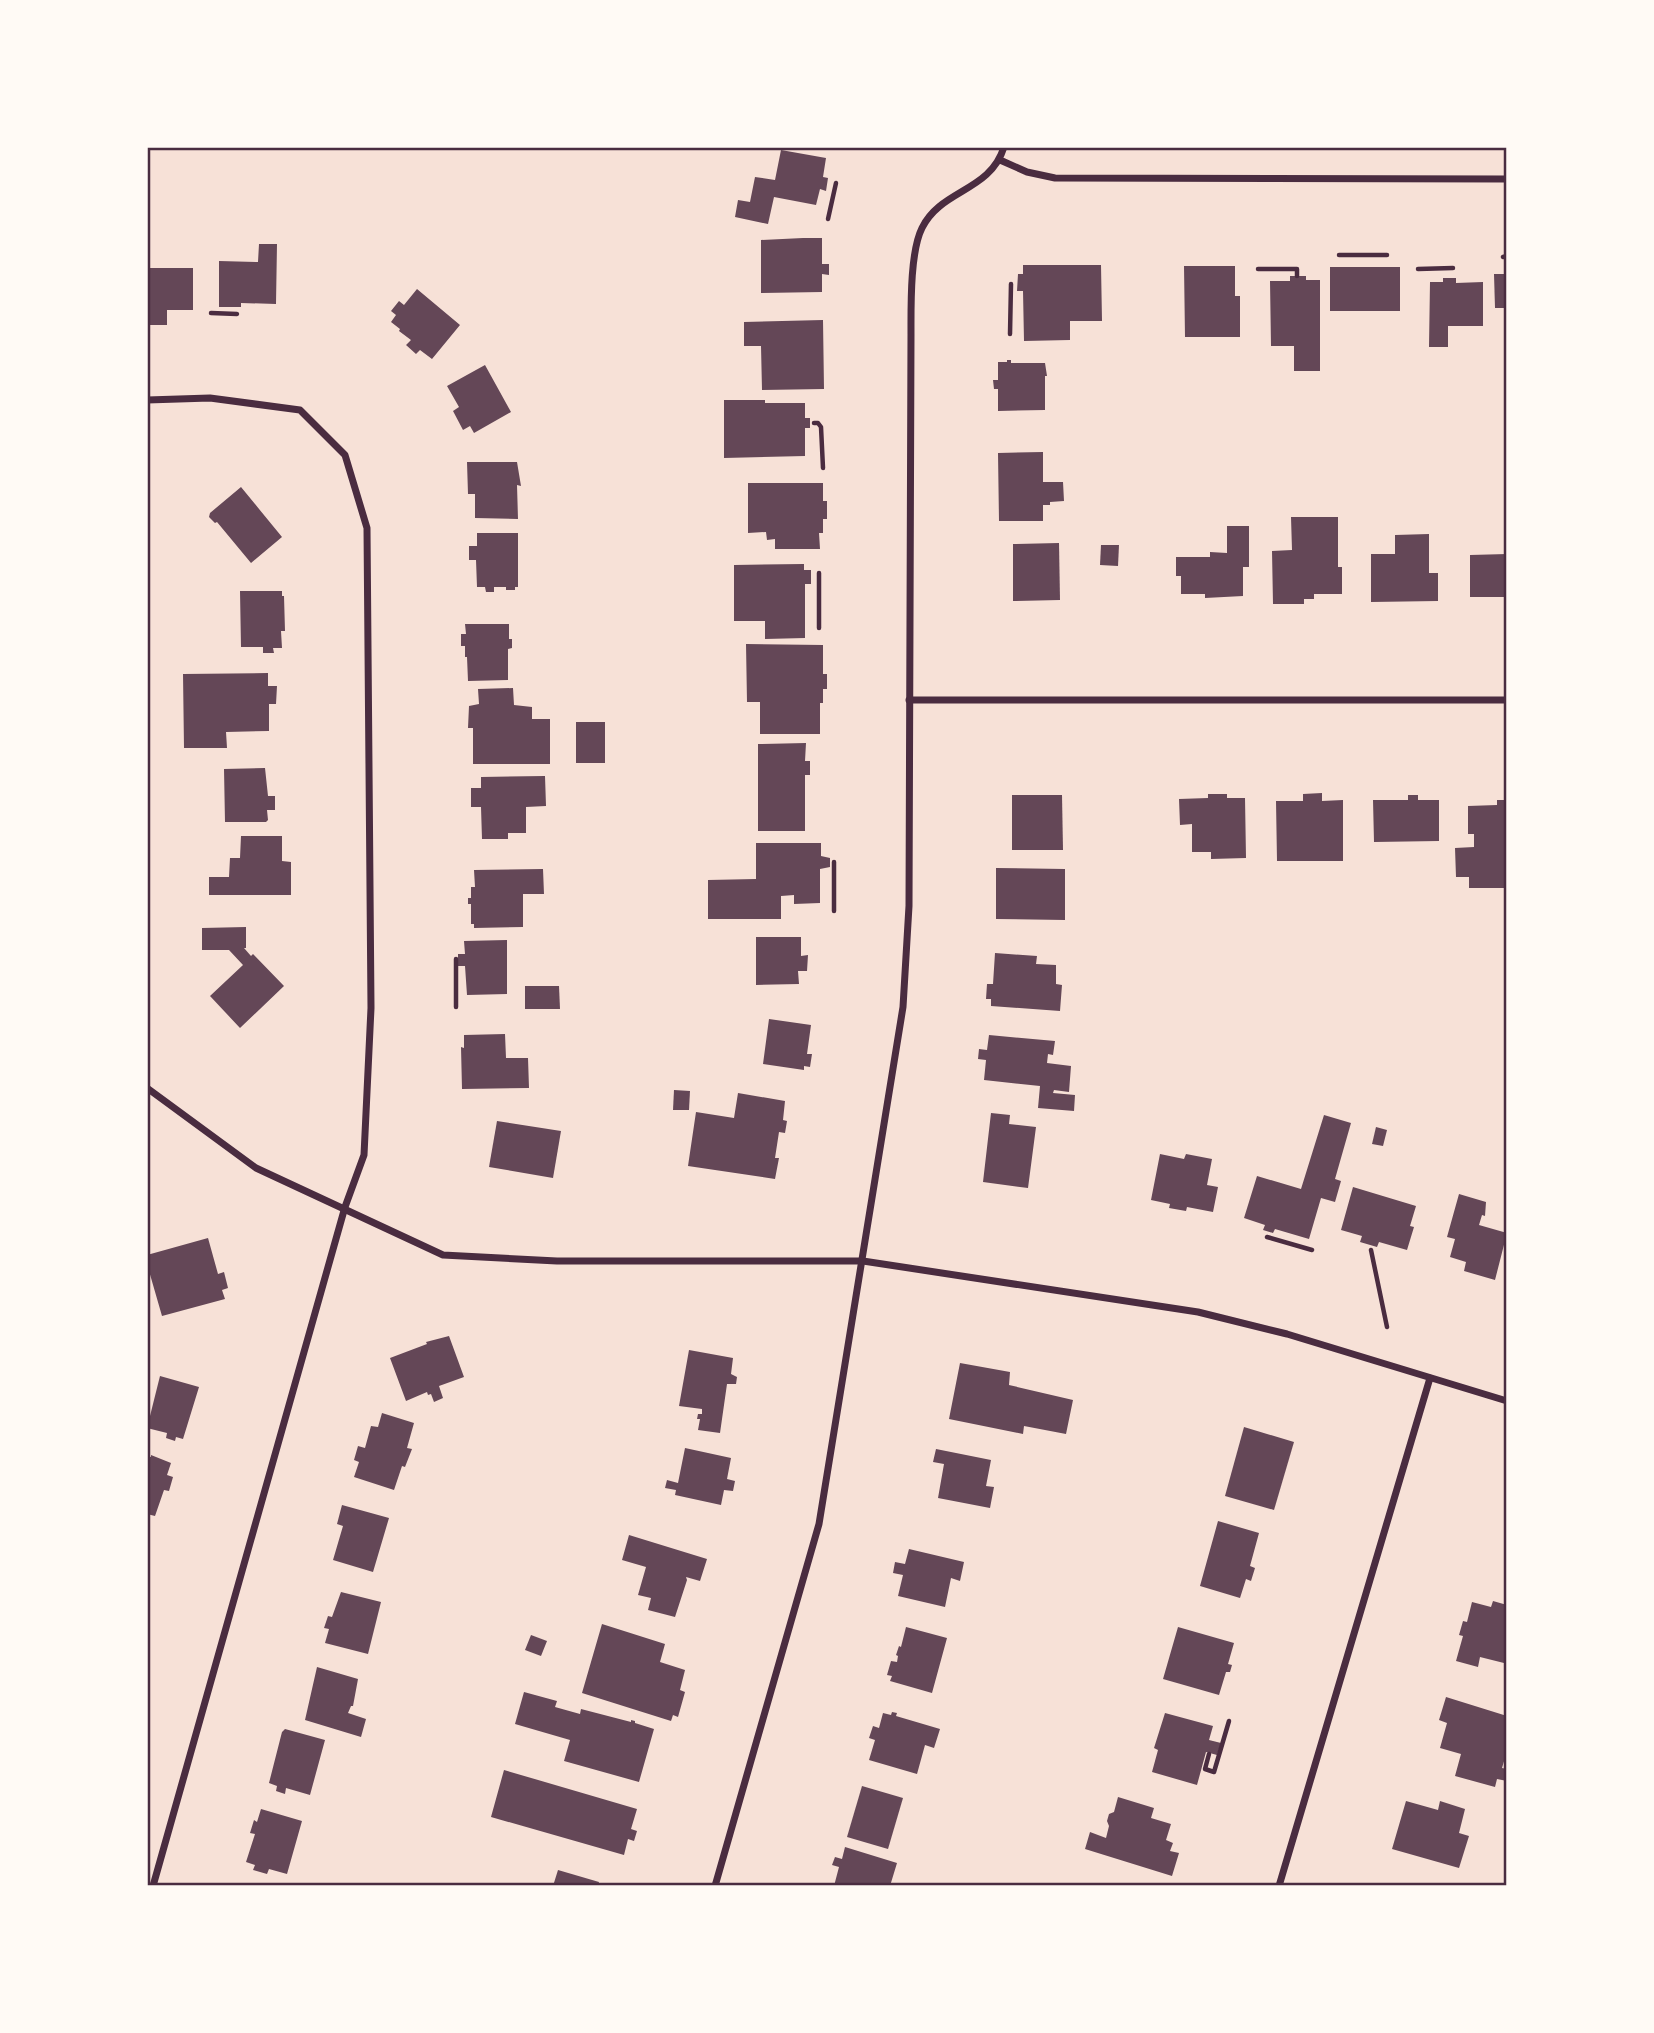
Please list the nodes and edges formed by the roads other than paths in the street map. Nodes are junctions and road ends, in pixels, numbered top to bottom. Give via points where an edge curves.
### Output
1 (1004, 147) edge
2 (1000, 160) junction
3 (1507, 178) edge
4 (147, 400) edge
5 (909, 700) junction
6 (1507, 700) edge
7 (147, 1088) edge
8 (345, 1208) junction
9 (863, 1261) junction
10 (1430, 1378) junction
11 (1507, 1401) edge
12 (153, 1886) edge
13 (715, 1886) edge
14 (1279, 1886) edge

1 - 2 street
2 - 3 street via 1055,178
2 - 5 street via 979,183 937,207 921,229 916,246 911,334
4 - 8 street via 210,398 300,410 345,455 367,528 371,1008 364,1155
5 - 6 street
5 - 9 street via 906,976
7 - 8 street via 256,1168
8 - 9 street via 443,1255 557,1261
8 - 12 street
9 - 10 street via 1190,1310
9 - 13 street via 819,1524
10 - 11 street
10 - 14 street

